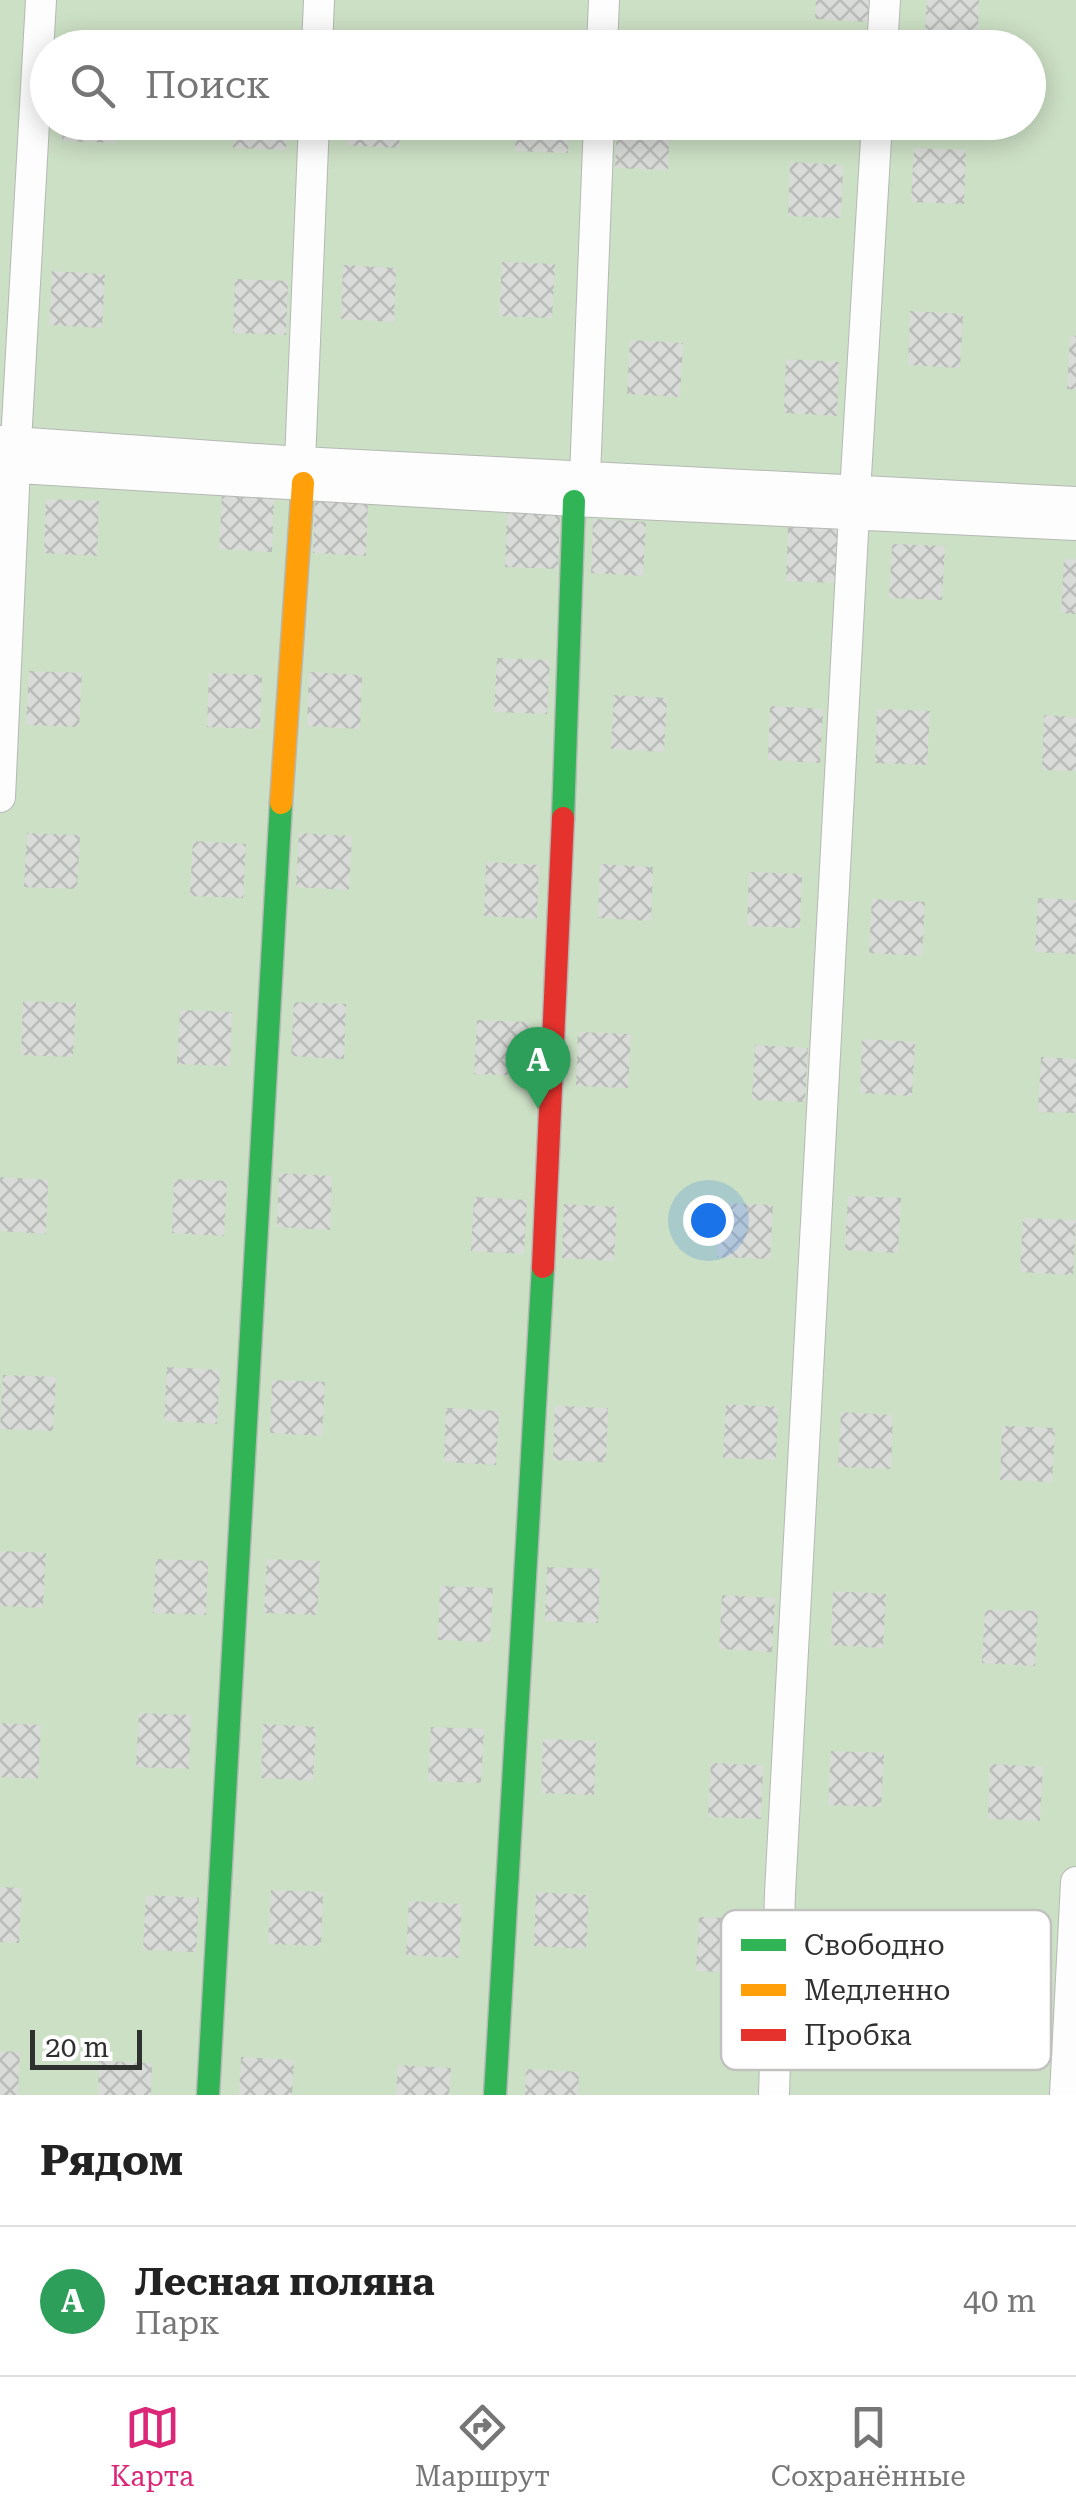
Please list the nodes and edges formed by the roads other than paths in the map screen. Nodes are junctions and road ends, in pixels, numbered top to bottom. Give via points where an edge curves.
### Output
1 (41, 0) edge
2 (319, 0) edge
3 (604, 0) edge
4 (885, 0) edge
5 (39, 30) edge
6 (318, 30) edge
7 (603, 30) edge
8 (883, 30) edge
9 (31, 140) edge
10 (313, 140) edge
11 (598, 140) edge
12 (877, 140) edge
13 (8, 455) edge
14 (301, 473) junction
15 (579, 489) junction
16 (1076, 502) edge
17 (855, 503) junction
18 (1076, 524) edge
19 (0, 797) edge
20 (1076, 1882) edge
21 (779, 1910) edge
22 (775, 2070) edge
23 (208, 2095) edge
24 (496, 2095) edge
25 (774, 2095) edge
26 (1064, 2095) edge

1 - 5 street
2 - 6 street
3 - 7 street
4 - 8 street
9 - 13 street
10 - 14 street
11 - 15 street
12 - 17 street
13 - 14 street
13 - 19 street
14 - 15 street
14 - 23 street
15 - 17 street
15 - 24 street
16 - 17 street
17 - 18 street
17 - 21 street
20 - 26 street
22 - 25 street

